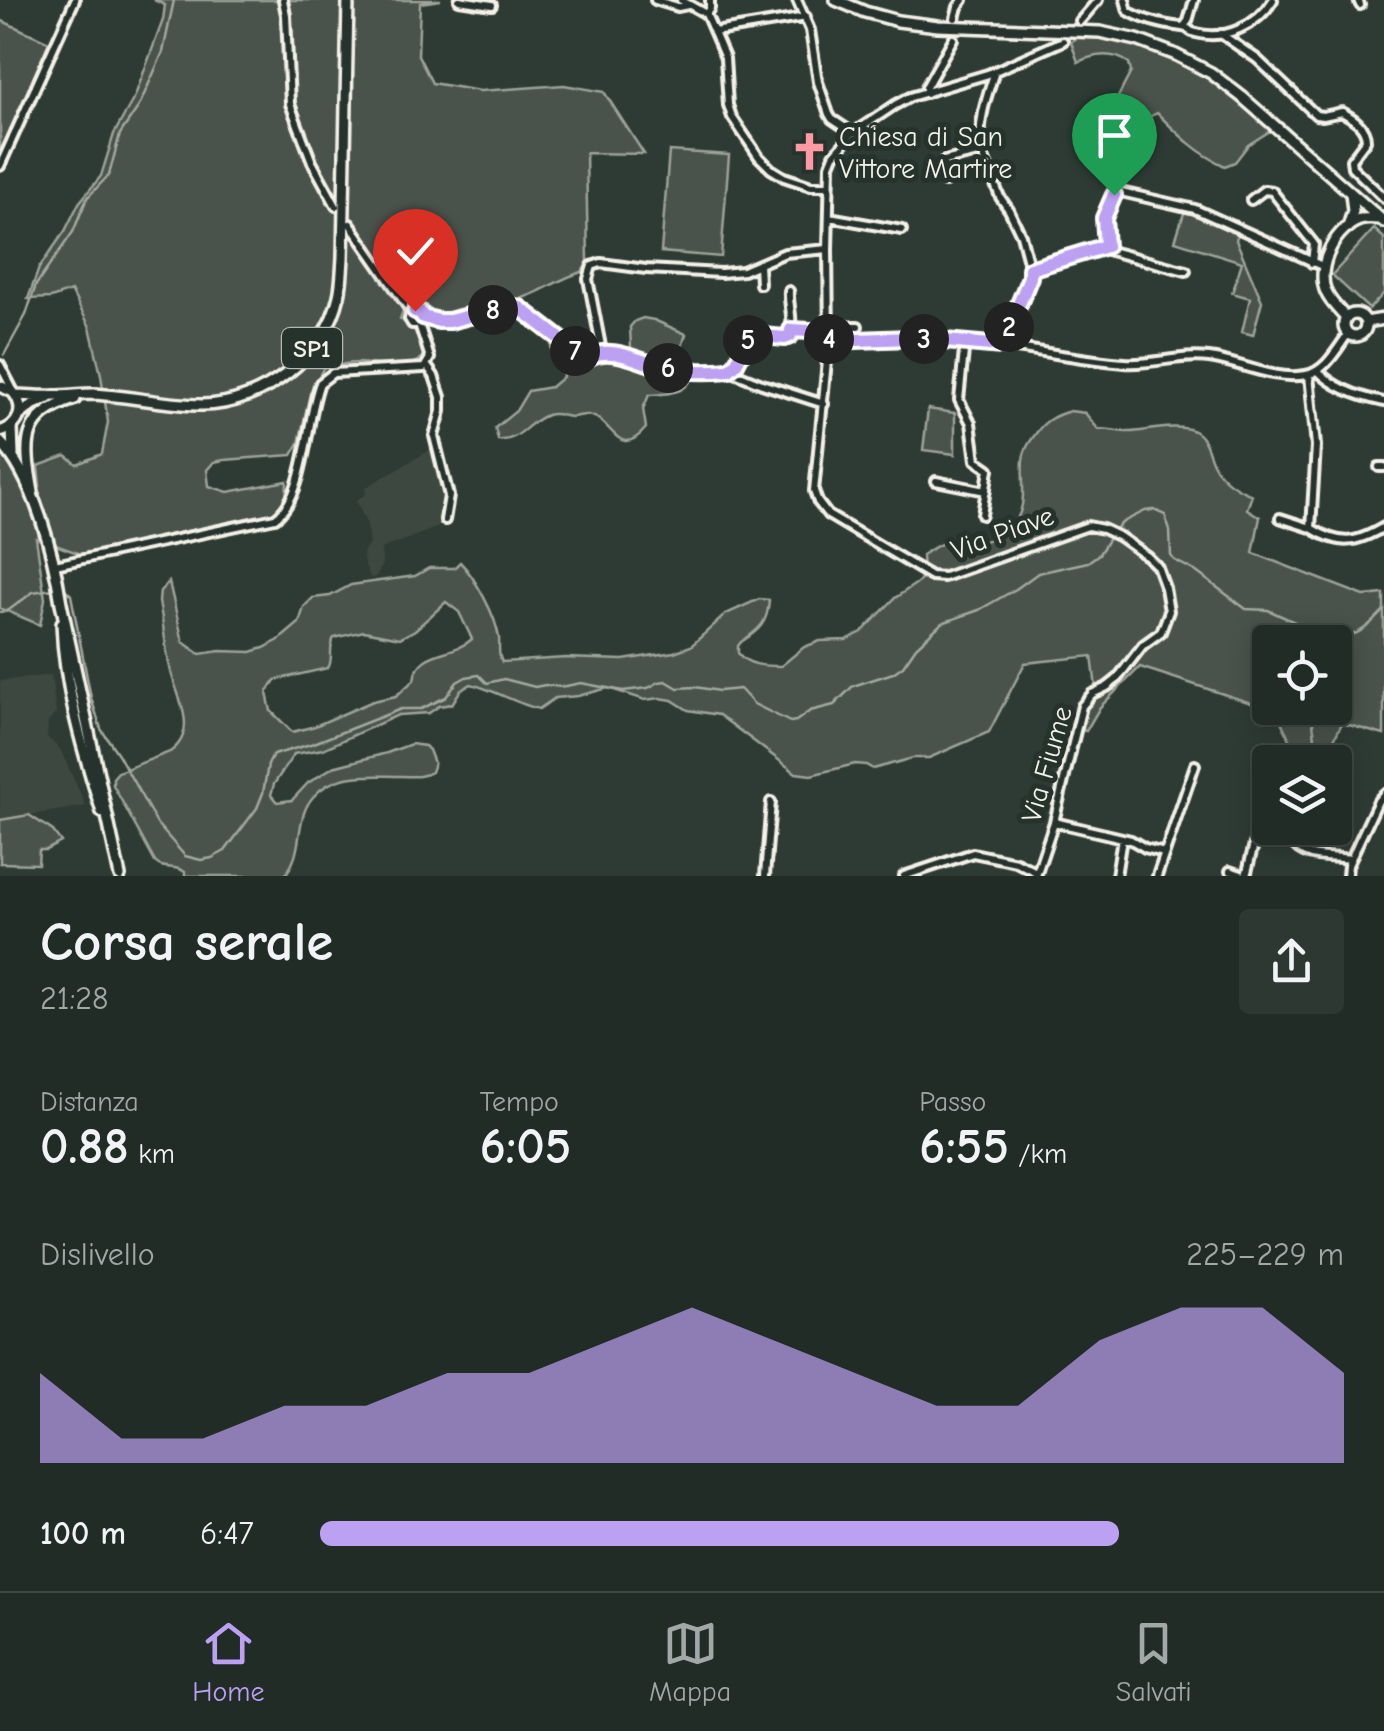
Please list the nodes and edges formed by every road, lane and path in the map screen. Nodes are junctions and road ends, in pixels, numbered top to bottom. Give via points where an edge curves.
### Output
1 (76, 0) edge
2 (284, 0) edge
3 (348, 0) edge
4 (459, 0) edge
5 (655, 0) edge
6 (710, 0) edge
7 (797, 0) edge
8 (836, 0) edge
9 (963, 0) edge
10 (1098, 0) edge
11 (1125, 0) edge
12 (1194, 0) edge
13 (1273, 0) edge
14 (684, 2) edge
15 (492, 5) dead end
16 (706, 14) junction
17 (806, 17) junction
18 (955, 18) dead end
19 (1080, 21) dead end
20 (1184, 26) junction
21 (714, 32) junction
22 (1221, 34) junction
23 (953, 39) dead end
24 (1063, 40) dead end
25 (996, 72) junction
26 (926, 93) junction
27 (853, 133) junction
28 (982, 152) junction
29 (0, 166) edge
30 (946, 182) dead end
31 (829, 186) junction
32 (1350, 192) junction
33 (1384, 198) edge
34 (1251, 200) dead end
35 (336, 206) dead end
36 (829, 217) junction
37 (1382, 221) edge
38 (350, 224) dead end
39 (1348, 227) junction
40 (902, 230) dead end
41 (1106, 246) junction
42 (828, 249) junction
43 (759, 264) junction
44 (1317, 265) junction
45 (1030, 269) junction
46 (1186, 271) dead end
47 (760, 284) dead end
48 (789, 290) dead end
49 (1346, 318) junction
50 (1384, 319) edge
51 (421, 321) junction
52 (1366, 322) junction
53 (850, 326) dead end
54 (791, 330) junction
55 (1348, 334) junction
56 (829, 337) junction
57 (850, 341) junction
58 (965, 342) junction
59 (1002, 346) junction
60 (599, 352) junction
61 (0, 366) edge
62 (427, 366) junction
63 (729, 370) junction
64 (1318, 371) junction
65 (1309, 375) junction
66 (0, 386) edge
67 (15, 393) junction
68 (92, 394) junction
69 (52, 396) junction
70 (1384, 402) edge
71 (824, 404) junction
72 (20, 415) junction
73 (12, 428) junction
74 (0, 432) edge
75 (0, 442) edge
76 (13, 454) junction
77 (936, 482) dead end
78 (986, 491) junction
79 (36, 506) junction
80 (982, 515) dead end
81 (1280, 518) dead end
82 (445, 520) dead end
83 (1384, 527) edge
84 (1103, 528) joint
85 (1311, 528) junction
86 (55, 565) junction
87 (61, 603) junction
88 (77, 674) junction
89 (78, 725) junction
90 (97, 764) junction
91 (1195, 765) dead end
92 (1384, 794) edge
93 (771, 802) dead end
94 (1054, 822) junction
95 (1122, 838) junction
96 (1254, 845) edge
97 (1295, 845) edge
98 (1164, 853) junction
99 (116, 858) junction
100 (1351, 859) junction
101 (1230, 871) dead end
102 (1036, 874) edge
103 (120, 876) edge
104 (765, 876) edge
105 (904, 876) edge
106 (1116, 876) edge
107 (1157, 876) edge
108 (1245, 876) edge
109 (1347, 876) edge

1 - 29 street
2 - 35 street via 290,104
3 - 68 main road, SP1 via 343,258 339,296 323,334 297,366 241,398 208,405
4 - 15 street
5 - 14 street
6 - 16 street
7 - 17 street
8 - 32 main road via 938,26 1100,32 1156,47 1212,73
9 - 18 street
10 - 19 street
11 - 20 street via 1137,16
12 - 20 street
13 - 22 street via 1260,18
14 - 16 street
16 - 21 street
17 - 21 street
17 - 27 street via 829,114
20 - 22 street
21 - 31 street via 740,133 784,177
22 - 33 street via 1316,115 1342,112 1360,124 1366,140 1351,163
23 - 26 street
24 - 25 street
25 - 26 street
25 - 28 street via 978,132
26 - 27 street
27 - 31 street via 834,155
28 - 30 street via 944,161
28 - 45 street via 1022,235
31 - 36 street
32 - 37 main road
32 - 39 main road
34 - 44 street via 1272,191 1314,244
36 - 40 street
36 - 42 street
37 - 39 main road via 1362,219
38 - 51 street via 412,312 410,322
39 - 44 main road
41 - 44 street via 1104,218 1121,192 1195,209
41 - 45 street
41 - 46 street
42 - 43 street via 785,253
42 - 56 street
43 - 47 street
43 - 60 street via 721,273 592,266 588,279
44 - 49 main road via 1329,298
45 - 59 street
48 - 54 street
49 - 52 main road via 1359,314
49 - 55 main road
50 - 52 main road
51 - 60 street via 520,308 578,353
51 - 62 street
52 - 55 main road via 1361,334
53 - 57 street
54 - 56 street
54 - 63 street via 785,338 751,335
55 - 64 street
56 - 57 street
56 - 71 street
57 - 58 street
58 - 59 street
58 - 78 street via 959,400 971,423 976,460 989,468
59 - 65 street via 1140,364 1207,357
60 - 63 street via 662,368
61 - 67 street
62 - 82 street via 441,397 434,436 448,490
62 - 86 street via 325,377 293,494 275,518
63 - 71 street
64 - 65 street
64 - 70 street via 1335,385
65 - 85 street via 1316,446
66 - 67 main road, SP1
67 - 69 main road, SP1
67 - 72 main road
68 - 69 main road, SP1
68 - 79 main road via 34,422 27,458
69 - 72 main road, SP1
71 - 84 street, Via Piave via 818,502 931,576 1072,530
72 - 73 main road, SP1
73 - 74 main road
73 - 76 main road
75 - 76 main road
76 - 79 main road
77 - 78 street
78 - 80 street
79 - 86 main road
81 - 85 street
83 - 85 street via 1349,542
84 - 94 street, Via Fiume via 1156,566 1169,610 1161,632 1082,706
86 - 87 main road
87 - 88 main road
87 - 89 main road via 63,657
88 - 89 main road
88 - 90 main road
89 - 90 main road
89 - 99 main road
90 - 99 main road
91 - 98 street
92 - 100 street
93 - 104 street
94 - 95 street
94 - 102 street, Via Fiume
95 - 98 street
95 - 106 street
96 - 108 street
97 - 100 street via 1303,854
98 - 107 street
99 - 103 main road
100 - 109 street
101 - 108 street
102 - 105 street via 974,853

